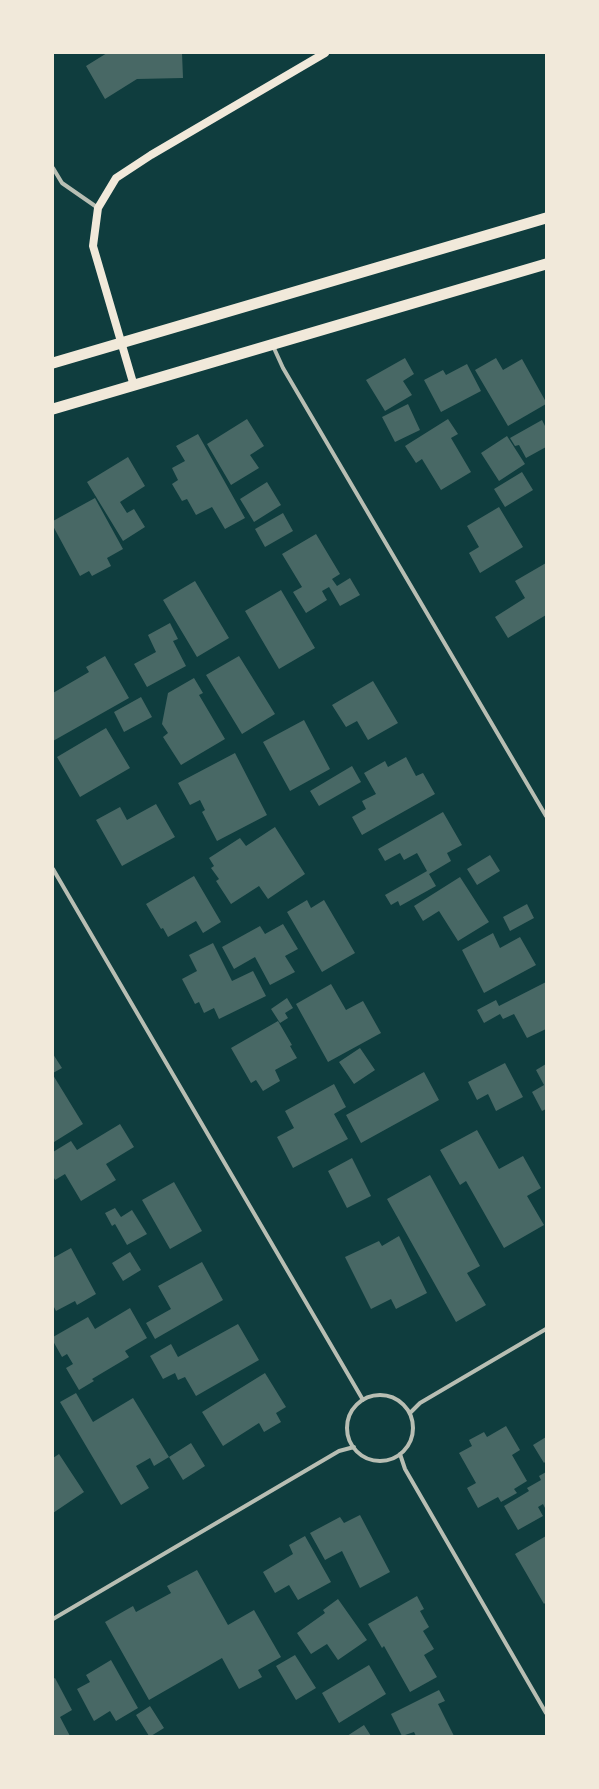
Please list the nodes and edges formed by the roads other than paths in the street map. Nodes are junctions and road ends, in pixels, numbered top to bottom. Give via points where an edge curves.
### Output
1 (325, 53) edge
2 (53, 168) edge
3 (98, 208) junction
4 (546, 218) edge
5 (546, 264) edge
6 (121, 343) junction
7 (272, 345) junction
8 (53, 363) edge
9 (134, 386) junction
10 (53, 409) edge
11 (546, 816) edge
12 (53, 869) edge
13 (546, 1329) edge
14 (363, 1400) junction
15 (410, 1413) junction
16 (354, 1447) junction
17 (400, 1454) junction
18 (53, 1619) edge
19 (546, 1713) edge

1 - 3 main road via 116,178
2 - 3 street via 62,183
3 - 6 main road via 93,246
4 - 6 highway
5 - 7 highway
6 - 8 highway
6 - 9 main road
7 - 9 highway
7 - 11 street via 283,368
9 - 10 highway
12 - 14 street
13 - 15 street via 420,1403
14 - 15 street via 384,1395 404,1404
14 - 16 street via 354,1407 347,1427
15 - 17 street via 412,1435 408,1446
16 - 17 street via 361,1455 380,1461
16 - 18 street via 339,1450
17 - 19 street via 405,1469

